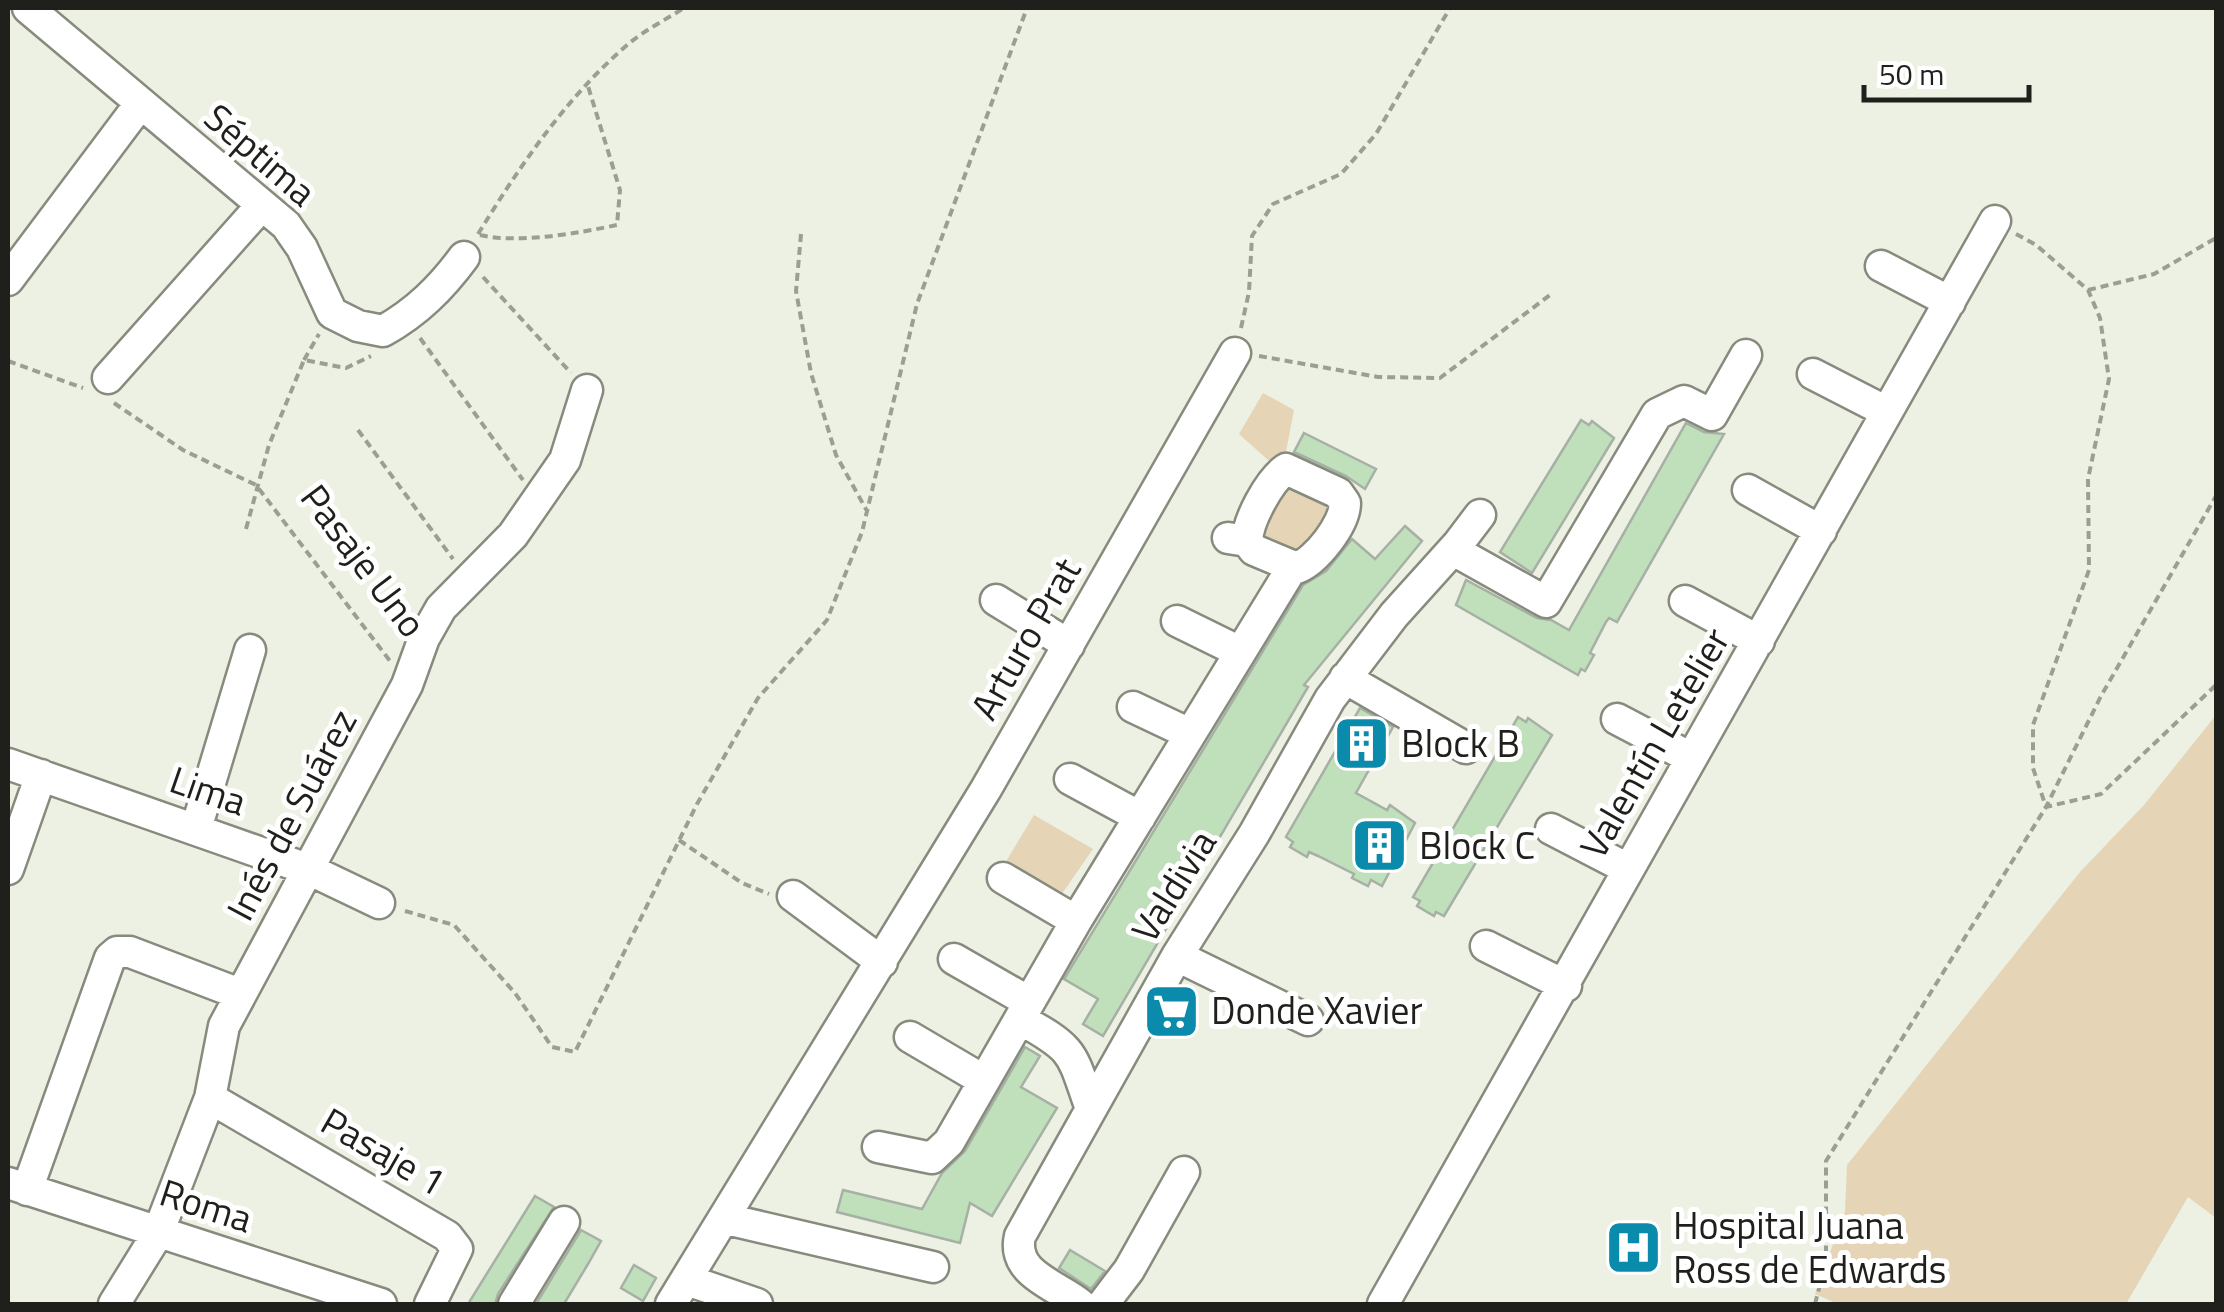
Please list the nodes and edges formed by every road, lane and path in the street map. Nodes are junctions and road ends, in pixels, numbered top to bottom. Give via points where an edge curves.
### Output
1 (28, 8) edge
2 (684, 8) edge
3 (1028, 8) edge
4 (1450, 8) edge
5 (587, 82) junction
6 (140, 104) junction
7 (262, 205) junction
8 (1995, 221) joint
9 (801, 234) dead end
10 (2216, 238) edge
11 (471, 246) junction
12 (1881, 266) dead end
13 (8, 280) edge
14 (2088, 290) junction
15 (1550, 294) dead end
16 (1950, 302) junction
17 (395, 324) junction
18 (1235, 353) junction
19 (1746, 355) dead end
20 (8, 361) edge
21 (1813, 374) dead end
22 (96, 386) junction
23 (588, 390) joint
24 (1887, 412) junction
25 (358, 430) dead end
26 (256, 486) junction
27 (1748, 490) dead end
28 (2216, 496) edge
29 (537, 500) junction
30 (867, 511) junction
31 (1480, 515) dead end
32 (246, 529) dead end
33 (1822, 531) junction
34 (1452, 550) junction
35 (1292, 568) junction
36 (470, 582) junction
37 (996, 600) dead end
38 (1685, 600) dead end
39 (1177, 621) dead end
40 (1759, 641) junction
41 (1069, 644) junction
42 (250, 650) dead end
43 (1238, 651) junction
44 (1345, 678) junction
45 (408, 685) junction
46 (2216, 686) edge
47 (1133, 706) dead end
48 (1617, 719) dead end
49 (1190, 734) junction
50 (1466, 748) dead end
51 (1691, 758) junction
52 (8, 764) edge
53 (41, 776) junction
54 (1070, 779) dead end
55 (2046, 807) junction
56 (1140, 818) junction
57 (196, 829) junction
58 (1550, 829) dead end
59 (679, 840) junction
60 (8, 869) edge
61 (1628, 869) junction
62 (310, 870) junction
63 (1004, 878) dead end
64 (793, 896) joint
65 (379, 903) joint
66 (1076, 921) junction
67 (1486, 946) dead end
68 (1177, 956) junction
69 (954, 958) dead end
70 (882, 962) junction
71 (1045, 975) junction
72 (1566, 986) junction
73 (240, 994) junction
74 (1025, 1011) junction
75 (1308, 1020) dead end
76 (910, 1037) dead end
77 (1068, 1050) junction
78 (983, 1080) junction
79 (210, 1098) junction
80 (1091, 1109) junction
81 (878, 1147) dead end
82 (1184, 1172) dead end
83 (17, 1186) edge
84 (726, 1218) junction
85 (564, 1222) dead end
86 (158, 1233) junction
87 (934, 1268) dead end
88 (679, 1292) edge
89 (114, 1304) edge
90 (380, 1304) edge
91 (430, 1304) edge
92 (514, 1304) edge
93 (757, 1304) edge
94 (1080, 1304) edge
95 (1104, 1304) edge
96 (1383, 1304) edge
97 (1815, 1304) edge

1 - 6 street, Séptima
2 - 5 path via 629,43
3 - 30 path via 917,304
4 - 18 path via 1376,134 1341,174 1273,204 1252,236
5 - 11 path
5 - 11 path via 620,190 617,225
6 - 7 street, Séptima
6 - 13 street
7 - 17 street, Séptima via 302,248 332,313 358,326
7 - 22 street
8 - 14 path
8 - 16 street, Valentín Letelier
9 - 30 path via 796,290 811,373 836,455
10 - 14 path via 2154,274
11 - 17 street via 443,286
11 - 23 path
12 - 16 street
14 - 55 path via 2100,318 2109,379 2088,480 2090,570 2033,725 2033,768
15 - 18 path via 1440,378 1378,377
16 - 24 street, Valentín Letelier
17 - 26 path via 368,360 346,368 304,360
17 - 29 path
18 - 41 street, Arturo Prat
19 - 34 street via 1712,414 1684,401 1656,414 1546,602
20 - 22 path
21 - 24 street
22 - 26 path via 183,450
23 - 29 street, Inés de Suárez via 565,460
24 - 33 street, Valentín Letelier
25 - 36 path
26 - 32 path
26 - 45 path, Pasaje Uno
27 - 33 street
28 - 55 path via 2100,696
29 - 36 street, Inés de Suárez
30 - 59 path via 827,620 758,698
31 - 34 street, Valdivia
33 - 40 street, Valentín Letelier
34 - 44 street, Valdivia
35 - 35 street via 1238,540 1286,469 1338,493 1346,507 1309,562
35 - 43 street
36 - 45 street, Inés de Suárez via 441,608
37 - 41 street
38 - 40 street
39 - 43 street
40 - 51 street, Valentín Letelier
41 - 70 street, Arturo Prat
42 - 57 street
43 - 49 street
44 - 50 street
44 - 68 street, Valdivia
45 - 62 street, Inés de Suárez
46 - 55 path via 2101,794
47 - 49 street
48 - 51 street
49 - 56 street
51 - 61 street, Valentín Letelier
52 - 53 street, Lima
53 - 57 street, Lima
53 - 60 street
54 - 56 street
55 - 97 path via 1826,1161 1826,1261
56 - 66 street
57 - 62 street, Lima
58 - 61 street
59 - 64 path via 742,884 783,900
59 - 65 path via 575,1052 552,1048 515,993 454,925
61 - 72 street, Valentín Letelier
62 - 65 street, Lima
62 - 73 street, Inés de Suárez
63 - 66 street
64 - 70 street
66 - 71 street
67 - 72 street
68 - 75 street
68 - 80 street, Valdivia
69 - 74 street
70 - 84 street, Arturo Prat
71 - 74 street
71 - 77 street
72 - 96 street, Valentín Letelier
73 - 79 street, Inés de Suárez via 224,1026
73 - 83 street via 117,952 104,969
74 - 77 street
74 - 78 street
76 - 78 street
77 - 80 street
78 - 81 street via 940,1154
79 - 86 street, Inés de Suárez
79 - 91 street, Pasaje 1 via 447,1236 455,1258
80 - 94 street, Valdivia via 1018,1244 1026,1268
82 - 95 street
83 - 86 street, Roma
84 - 87 street
84 - 88 street, Arturo Prat
85 - 92 street
86 - 89 street, Inés de Suárez
86 - 90 street, Roma
88 - 93 street

